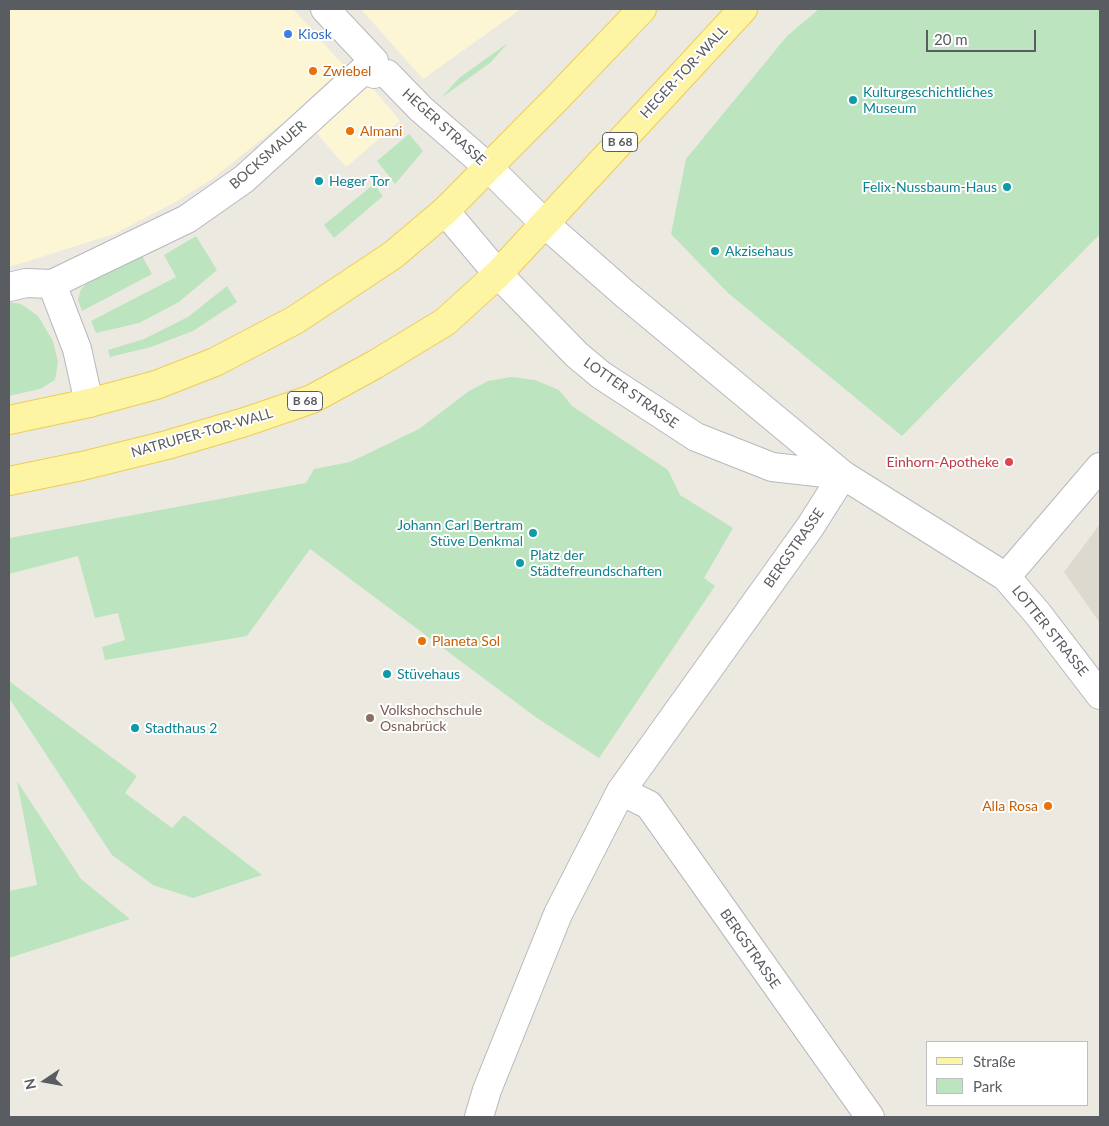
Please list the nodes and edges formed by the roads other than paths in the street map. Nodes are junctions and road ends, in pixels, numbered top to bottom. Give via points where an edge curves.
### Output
1 (326, 9) edge
2 (642, 9) edge
3 (743, 9) edge
4 (384, 76) junction
5 (489, 168) junction
6 (445, 211) junction
7 (544, 222) junction
8 (498, 274) junction
9 (52, 284) junction
10 (9, 287) edge
11 (89, 403) junction
12 (9, 420) edge
13 (1100, 467) edge
14 (843, 475) junction
15 (9, 481) edge
16 (1006, 577) junction
17 (1100, 695) edge
18 (622, 792) junction
19 (479, 1117) edge
20 (870, 1117) edge

1 - 4 street via 374,60
2 - 5 main road
3 - 7 main road, HEGER-TOR-WALL / B 68
4 - 5 street, HEGER STRASSE
4 - 9 street, BOCKSMAUER via 195,213
5 - 6 main road
5 - 7 street, LOTTER STRASSE
6 - 8 street, LOTTER STRASSE
6 - 11 main road via 393,255 295,320 215,362 156,385
7 - 8 main road, NATRUPER-TOR-WALL / B 68
7 - 14 street, LOTTER STRASSE via 626,295
8 - 14 street, LOTTER STRASSE via 589,365 696,437 772,468
8 - 15 main road, NATRUPER-TOR-WALL / B 68 via 445,322 312,398 167,445
9 - 10 street, BOCKSMAUER via 26,283
9 - 11 street via 77,349
11 - 12 main road
13 - 16 street
14 - 16 street, LOTTER STRASSE
14 - 18 street, BERGSTRASSE via 810,527
16 - 17 street, LOTTER STRASSE
18 - 19 street, BERGSTRASSE via 558,914 486,1090
18 - 20 street, BERGSTRASSE via 649,805

